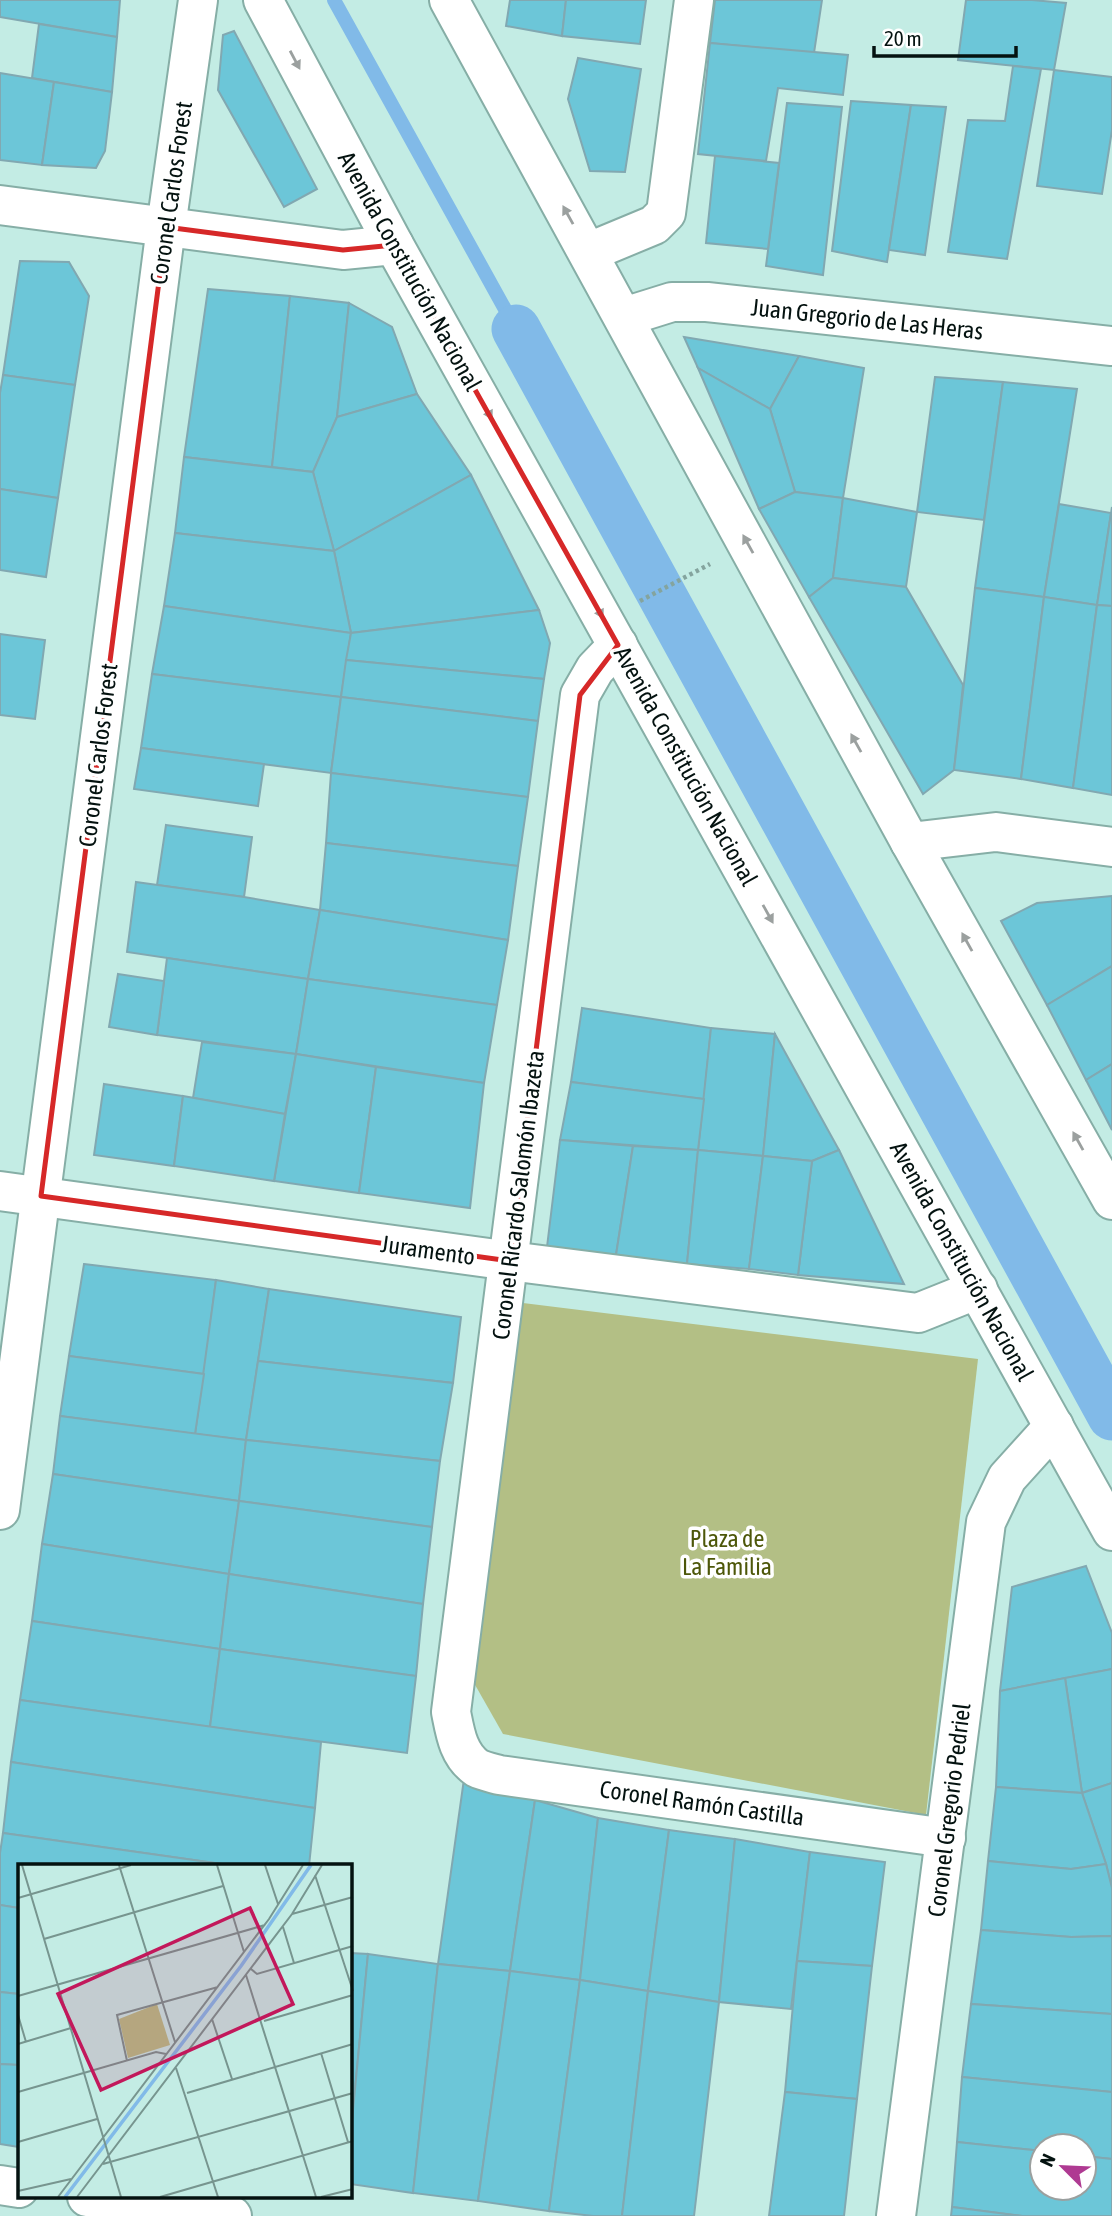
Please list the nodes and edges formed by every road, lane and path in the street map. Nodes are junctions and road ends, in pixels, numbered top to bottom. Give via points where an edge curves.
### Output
1 (198, 0) edge
2 (263, 0) edge
3 (449, 0) edge
4 (694, 0) edge
5 (0, 205) edge
6 (166, 227) junction
7 (394, 245) junction
8 (589, 252) junction
9 (624, 317) junction
10 (1112, 346) edge
11 (718, 560) dead end
12 (636, 604) dead end
13 (618, 645) junction
14 (910, 842) junction
15 (1112, 847) edge
16 (0, 1191) edge
17 (41, 1196) junction
18 (1112, 1200) edge
19 (510, 1261) junction
20 (978, 1289) junction
21 (1054, 1426) junction
22 (0, 1510) edge
23 (1112, 1531) edge
24 (464, 1755) joint
25 (946, 1838) junction
26 (0, 2185) edge
27 (18, 2188) edge
28 (95, 2198) edge
29 (232, 2216) edge
30 (896, 2216) edge

1 - 6 street, Coronel Carlos Forest
2 -> 7 street, Avenida Constitución Nacional
8 -> 3 street
4 - 8 street via 666,213 654,225
5 - 6 street
6 - 7 street via 343,250
6 - 17 street, Coronel Carlos Forest
7 -> 13 street, Avenida Constitución Nacional
8 - 9 street
9 - 10 street, Juan Gregorio de Las Heras via 672,302 707,302
14 -> 9 street
11 - 12 path
13 - 19 street, Coronel Ricardo Salomón Ibazeta via 595,669 580,695
13 -> 20 street, Avenida Constitución Nacional
14 - 15 street via 996,832
18 -> 14 street
16 - 17 street, Juramento
17 - 19 street, Juramento
17 - 22 street, Coronel Carlos Forest
19 - 20 street, Juramento via 918,1313
19 - 24 street, Coronel Ricardo Salomón Ibazeta via 451,1712
20 - 21 street, Avenida Constitución Nacional
21 - 23 street, Avenida Constitución Nacional
21 - 25 street, Coronel Gregorio Pedriel via 1007,1478 986,1522
24 - 25 street, Coronel Ramón Castilla via 478,1768 499,1775
25 - 30 street, Coronel Gregorio Pedriel
26 - 27 street
28 - 29 street

